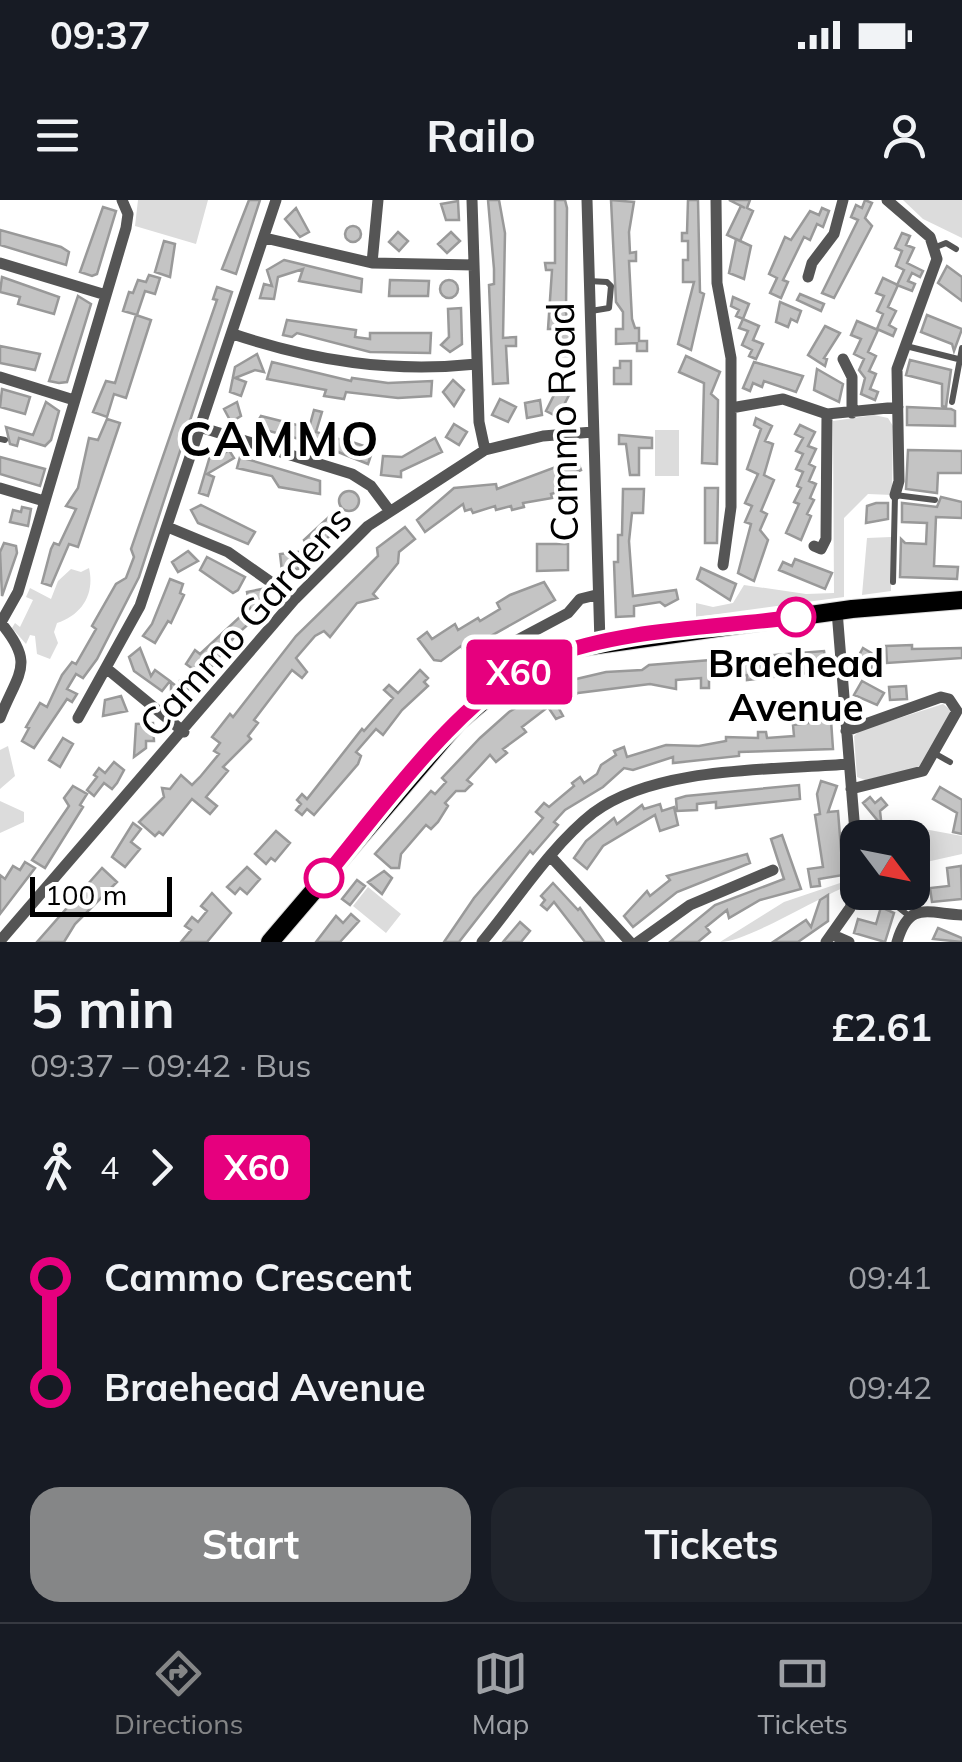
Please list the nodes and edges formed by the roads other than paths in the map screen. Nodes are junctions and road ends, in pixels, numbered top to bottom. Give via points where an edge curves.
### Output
1 (276, 200) edge
2 (378, 200) edge
3 (472, 200) edge
4 (587, 200) edge
5 (716, 200) edge
6 (843, 200) edge
7 (886, 200) edge
8 (126, 201) edge
9 (264, 238) junction
10 (936, 247) junction
11 (956, 250) dead end
12 (0, 263) edge
13 (372, 263) junction
14 (474, 265) junction
15 (808, 277) dead end
16 (589, 281) junction
17 (106, 295) junction
18 (590, 311) junction
19 (233, 334) junction
20 (906, 346) junction
21 (962, 348) edge
22 (958, 359) junction
23 (843, 360) dead end
24 (476, 364) junction
25 (0, 377) edge
26 (74, 400) junction
27 (952, 402) dead end
28 (898, 407) junction
29 (731, 408) junction
30 (852, 413) junction
31 (827, 414) junction
32 (203, 428) junction
33 (593, 432) junction
34 (485, 450) junction
35 (899, 478) junction
36 (913, 478) dead end
37 (0, 488) edge
38 (894, 495) junction
39 (935, 500) dead end
40 (44, 501) junction
41 (389, 510) junction
42 (170, 528) junction
43 (814, 546) dead end
44 (710, 556) dead end
45 (894, 582) dead end
46 (596, 595) junction
47 (295, 599) junction
48 (962, 600) edge
49 (5, 609) edge
50 (837, 611) junction
51 (0, 623) edge
52 (600, 643) junction
53 (480, 660) dead end
54 (106, 668) junction
55 (2, 710) edge
56 (78, 718) dead end
57 (846, 731) junction
58 (184, 732) junction
59 (934, 753) junction
60 (950, 762) dead end
61 (849, 764) junction
62 (850, 790) junction
63 (853, 820) edge
64 (552, 858) junction
65 (767, 870) dead end
66 (844, 910) edge
67 (901, 910) edge
68 (962, 915) edge
69 (908, 916) junction
70 (829, 939) edge
71 (0, 942) edge
72 (270, 942) edge
73 (482, 942) edge
74 (630, 942) edge
75 (638, 942) edge
76 (849, 942) edge
77 (897, 942) edge

1 - 9 street
2 - 13 street
3 - 14 street
4 - 16 street, Cammo Road
5 - 29 street
6 - 15 street via 834,234
7 - 10 street
8 - 17 street via 126,228
9 - 13 street
9 - 19 street
10 - 11 lane via 946,243
10 - 20 street
12 - 17 street
13 - 14 street
14 - 24 street
16 - 18 street, Cammo Road
16 - 18 lane via 609,283 612,301 609,308
17 - 26 street
18 - 33 street, Cammo Road
19 - 24 street via 353,365
19 - 32 street
20 - 22 lane
20 - 28 street via 897,369
21 - 22 lane
22 - 27 lane
23 - 30 street via 852,376
24 - 34 street
25 - 26 street
26 - 40 street
28 - 30 street
28 - 35 street
29 - 31 street via 783,399
29 - 44 street via 724,561
30 - 31 street
31 - 43 street via 826,539 821,550
32 - 41 street via 352,474
32 - 42 street
33 - 34 street, Cammo Gardens
33 - 46 street, Cammo Road
34 - 41 street, Cammo Gardens
35 - 36 street
35 - 38 street
37 - 40 street
38 - 39 lane
38 - 45 lane
40 - 49 street
41 - 47 street, Cammo Gardens
42 - 47 street via 228,552
42 - 54 street via 140,606
46 - 52 street, Cammo Road
46 - 53 street
47 - 58 street, Cammo Gardens
48 - 50 main road
49 - 51 street
50 - 52 main road
50 - 57 street
51 - 55 street via 23,658
52 - 72 main road via 545,658 488,694
54 - 56 street
54 - 58 street
57 - 59 street via 950,699 956,711
57 - 61 street
58 - 71 street, Cammo Gardens
59 - 60 lane
59 - 62 street via 917,774
61 - 62 street
61 - 64 street via 659,784 602,807
62 - 63 street
64 - 73 street
64 - 74 street
65 - 75 street via 690,904
66 - 70 street
67 - 69 lane
68 - 69 street
69 - 77 street
70 - 76 street

